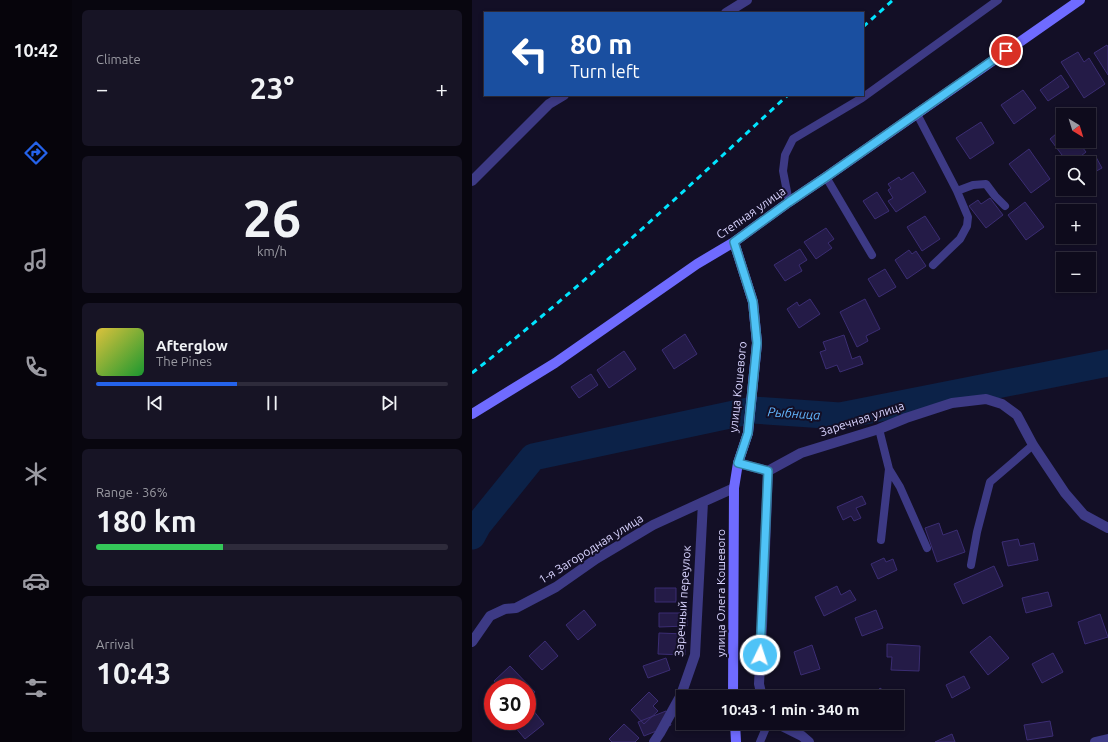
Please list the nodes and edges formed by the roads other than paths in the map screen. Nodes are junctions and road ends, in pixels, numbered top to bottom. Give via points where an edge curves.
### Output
1 (748, 0) edge
2 (998, 0) edge
3 (1080, 0) edge
4 (728, 12) edge
5 (562, 96) edge
6 (917, 114) junction
7 (826, 177) junction
8 (472, 181) edge
9 (957, 191) junction
10 (789, 202) junction
11 (1005, 206) dead end
12 (734, 242) junction
13 (872, 255) dead end
14 (933, 265) dead end
15 (472, 414) edge
16 (879, 429) junction
17 (1033, 445) junction
18 (738, 463) junction
19 (889, 469) junction
20 (768, 471) junction
21 (734, 488) junction
22 (703, 502) junction
23 (1108, 528) edge
24 (881, 540) dead end
25 (928, 548) dead end
26 (971, 565) dead end
27 (472, 642) edge
28 (733, 690) edge
29 (760, 690) edge
30 (735, 730) edge
31 (765, 730) edge
32 (790, 730) edge
33 (1108, 739) edge
34 (654, 742) edge
35 (736, 742) edge
36 (760, 742) edge
37 (809, 742) edge
38 (1095, 742) edge

1 - 4 street
2 - 10 lane via 862,98 793,139 785,155 783,171
3 - 6 main road, Степная улица
5 - 8 street via 549,104
6 - 7 main road, Степная улица
6 - 9 lane
7 - 10 main road, Степная улица
7 - 13 lane
9 - 11 lane via 973,185 986,184
9 - 14 lane via 968,217 967,226 960,239
10 - 12 main road, Степная улица
12 - 15 main road, Степная улица via 697,264 555,363
12 - 18 main road, улица Кошевого via 753,302 757,343 748,433
16 - 17 street, Заречная улица via 952,403 986,399 1002,404 1017,415
16 - 19 lane
16 - 20 street, Заречная улица via 801,453
17 - 23 street, Заречная улица via 1065,493 1079,509
17 - 26 lane via 990,482
18 - 20 street
18 - 21 main road, улица Кошевого
19 - 24 lane
19 - 25 lane
20 - 29 street
21 - 22 street, 1-я Загородная улица
21 - 28 main road, улица Олега Кошевого
22 - 27 street, 1-я Загородная улица via 653,525 596,559 556,587 516,608 505,609 490,616
22 - 34 street, Заречный переулок via 695,655 681,695
30 - 35 main road
31 - 36 lane
32 - 37 street
33 - 38 street

